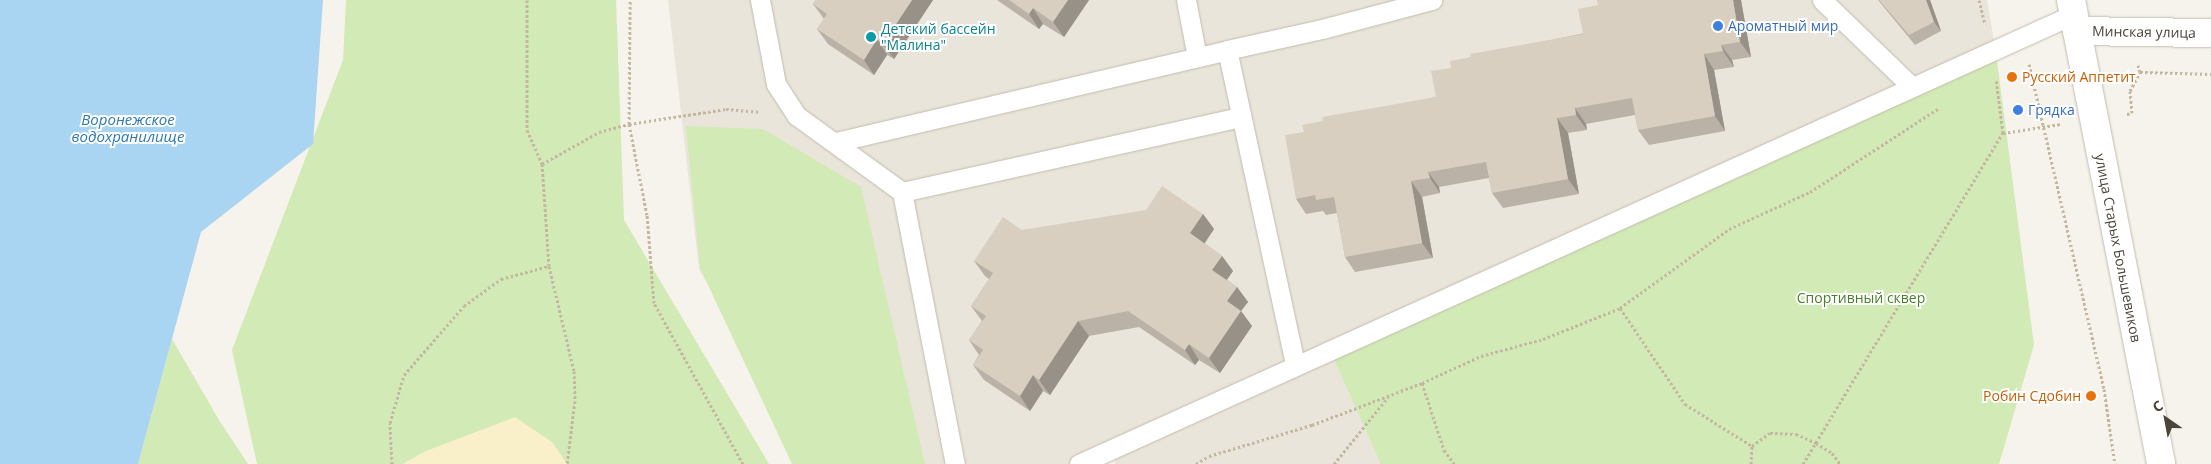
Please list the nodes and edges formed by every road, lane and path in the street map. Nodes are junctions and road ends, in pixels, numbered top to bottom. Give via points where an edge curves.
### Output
1 (527, 0) edge
2 (630, 0) edge
3 (760, 0) edge
4 (1186, 0) edge
5 (1432, 0) edge
6 (1822, 0) edge
7 (1979, 0) edge
8 (2073, 15) edge
9 (2211, 33) edge
10 (1227, 50) junction
11 (1992, 51) junction
12 (1197, 57) junction
13 (2140, 72) dead end
14 (2211, 74) edge
15 (1988, 79) dead end
16 (1911, 86) junction
17 (1941, 107) dead end
18 (726, 108) dead end
19 (1240, 117) junction
20 (630, 124) junction
21 (2044, 126) junction
22 (2003, 133) junction
23 (836, 142) junction
24 (542, 164) junction
25 (902, 192) junction
26 (549, 266) junction
27 (1620, 308) junction
28 (1295, 364) junction
29 (1422, 383) junction
30 (1390, 396) junction
31 (1816, 443) junction
32 (1752, 446) junction
33 (392, 464) edge
34 (567, 464) edge
35 (743, 464) edge
36 (955, 464) edge
37 (1080, 464) edge
38 (1196, 464) edge
39 (1334, 464) edge
40 (1454, 464) edge
41 (1751, 464) edge
42 (1803, 464) edge
43 (1840, 464) edge
44 (2115, 464) edge
45 (2161, 464) edge

1 - 24 path via 527,130
2 - 20 path
3 - 23 lane via 776,84 797,116
4 - 12 lane
5 - 10 lane
6 - 16 lane
7 - 11 path
8 - 9 street, Минская улица
8 - 11 lane
8 - 45 street, улица Старых Большевиков
10 - 12 lane
10 - 19 lane
11 - 16 lane
11 - 21 path via 2028,58
12 - 23 lane
13 - 14 path
15 - 22 path via 1995,75
16 - 28 lane
17 - 27 path via 1810,192 1729,229
18 - 20 path
19 - 25 lane
19 - 28 lane
20 - 24 path via 600,132
20 - 35 path via 647,216 654,303
21 - 22 path
21 - 44 path via 2104,389
22 - 31 path
23 - 25 lane
24 - 26 path
25 - 36 lane
26 - 33 path via 501,279 464,306 404,375 390,423
26 - 34 path via 574,372 575,401
27 - 29 path via 1542,339 1481,356
27 - 32 path via 1685,404
28 - 37 lane
29 - 30 path
29 - 40 path via 1444,450
30 - 38 path via 1312,425 1209,456
30 - 39 path
31 - 32 path via 1796,434 1770,433
31 - 42 path
31 - 43 path via 1832,453
32 - 41 path

